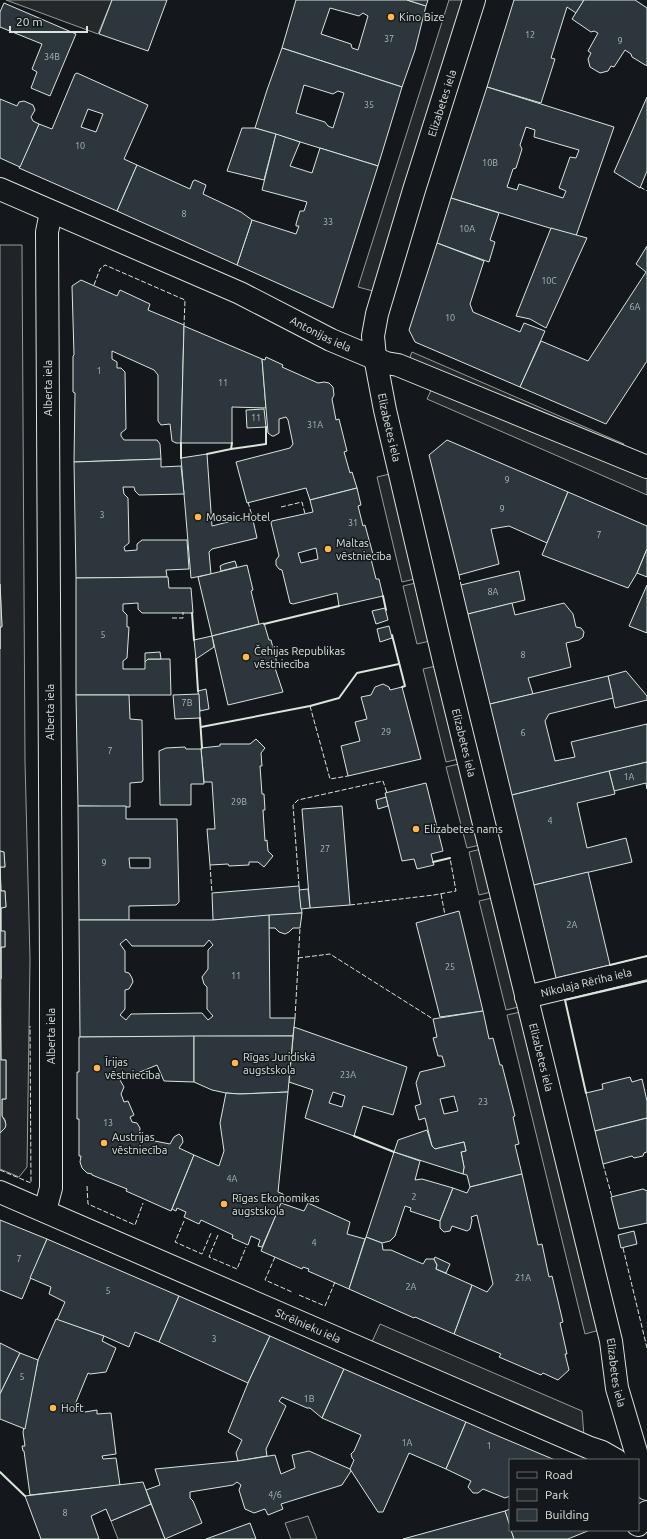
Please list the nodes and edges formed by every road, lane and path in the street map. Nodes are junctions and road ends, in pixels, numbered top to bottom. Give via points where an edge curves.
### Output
1 (474, 0) edge
2 (0, 189) edge
3 (51, 212) junction
4 (375, 357) junction
5 (647, 467) edge
6 (647, 968) edge
7 (526, 997) junction
8 (0, 1192) edge
9 (45, 1211) junction
10 (614, 1459) edge
11 (638, 1459) edge
12 (639, 1462) edge
13 (639, 1488) edge
14 (647, 1489) edge
15 (647, 1498) edge
16 (647, 1512) edge
17 (639, 1524) edge

1 - 4 street, Elizabetes iela via 377,314 373,336
2 - 3 street, Antonijas iela
3 - 4 street, Antonijas iela via 226,288 331,340
3 - 9 street, Alberta iela via 47,232 51,1188
4 - 5 street, Antonijas iela
4 - 7 street, Elizabetes iela via 444,661
6 - 7 street, Nikolaja Rēriha iela
7 - 11 street, Elizabetes iela via 611,1341 617,1388
8 - 9 street, Strēlnieku iela
9 - 10 street, Strēlnieku iela
12 - 14 street, Elizabetes iela
13 - 15 street
16 - 17 street

